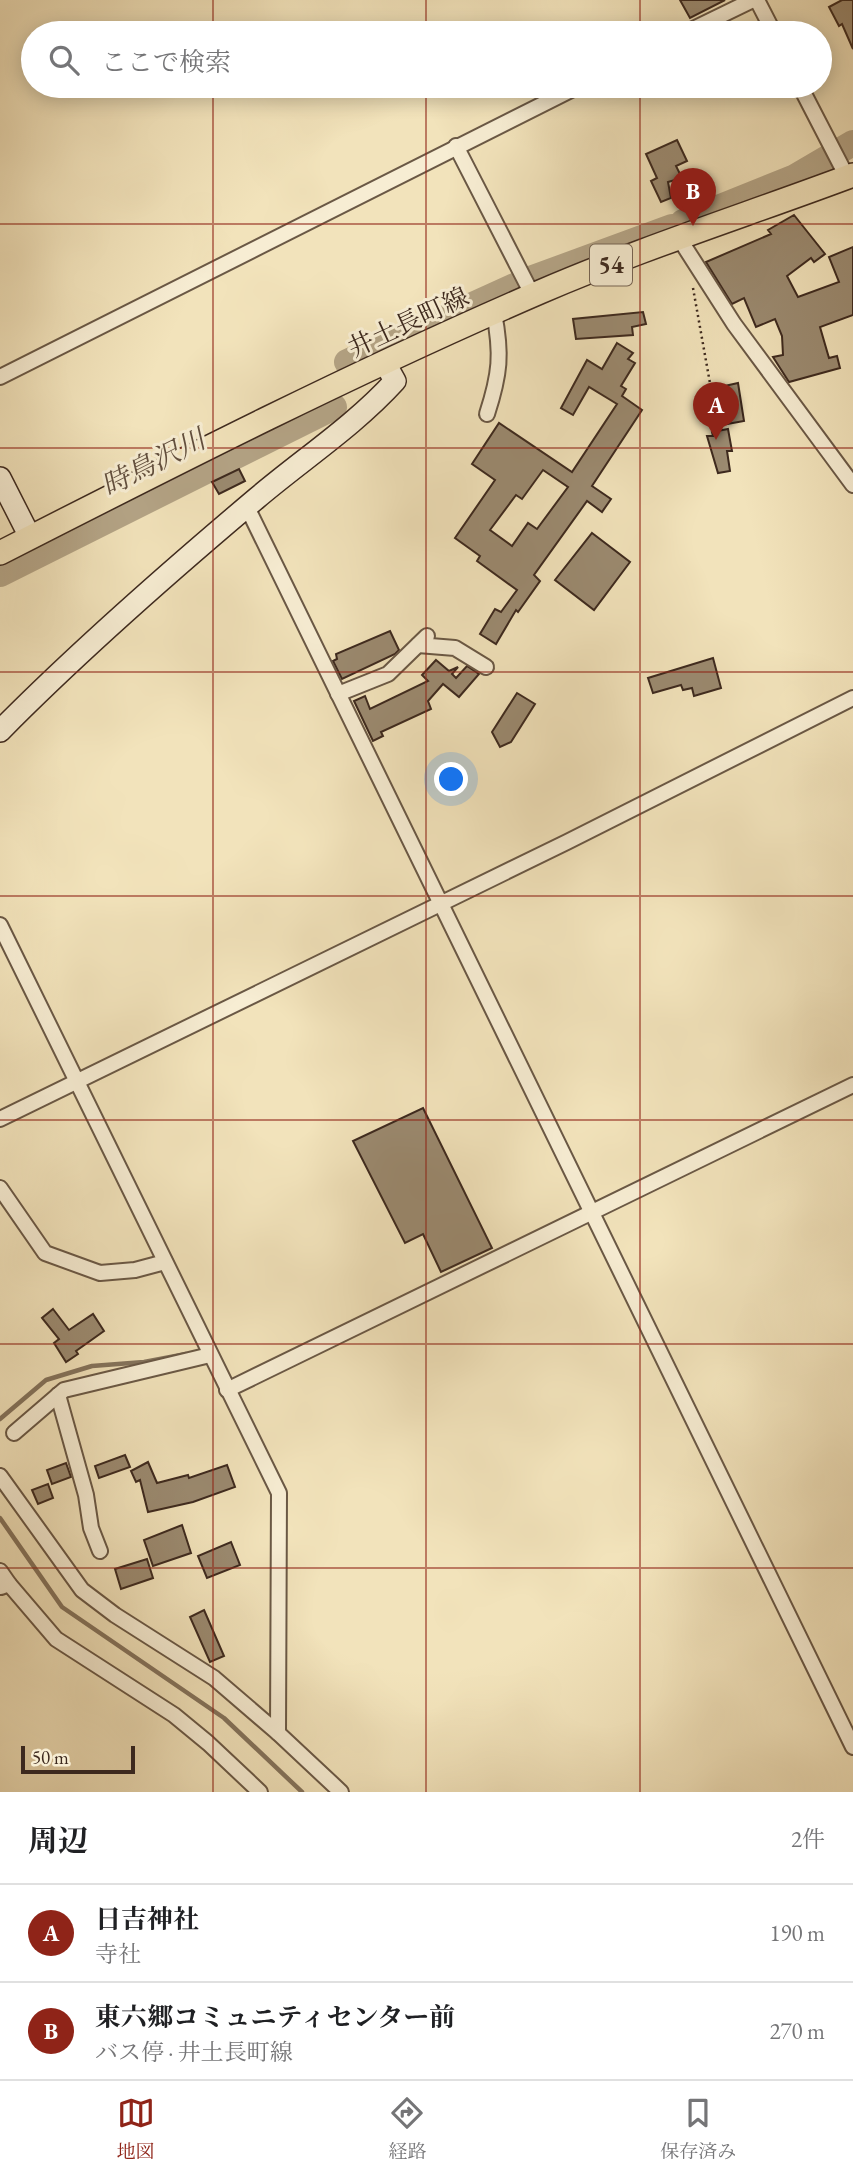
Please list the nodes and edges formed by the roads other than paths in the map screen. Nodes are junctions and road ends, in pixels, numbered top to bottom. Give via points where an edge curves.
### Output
1 (755, 0) edge
2 (710, 21) edge
3 (767, 21) edge
4 (554, 98) edge
5 (806, 98) edge
6 (456, 146) junction
7 (843, 166) edge
8 (679, 238) junction
9 (533, 296) junction
10 (494, 313) junction
11 (385, 363) junction
12 (0, 377) edge
13 (486, 414) dead end
14 (0, 478) edge
15 (853, 485) edge
16 (247, 507) junction
17 (30, 537) junction
18 (0, 553) edge
19 (486, 667) dead end
20 (338, 694) junction
21 (853, 698) edge
22 (0, 731) edge
23 (438, 903) junction
24 (0, 925) edge
25 (76, 1080) junction
26 (853, 1086) edge
27 (0, 1119) edge
28 (0, 1188) edge
29 (591, 1212) junction
30 (165, 1262) junction
31 (210, 1355) junction
32 (227, 1390) junction
33 (58, 1395) junction
34 (14, 1433) dead end
35 (0, 1476) edge
36 (100, 1551) dead end
37 (0, 1571) edge
38 (4, 1586) edge
39 (278, 1733) junction
40 (853, 1747) edge
41 (260, 1792) edge
42 (341, 1792) edge

1 - 2 street
1 - 3 street
4 - 6 street
5 - 7 street
6 - 9 street
6 - 12 street
7 - 8 main road, 井土長町線 / 54
8 - 9 main road, 井土長町線 / 54
8 - 15 street via 734,324
9 - 10 main road, 井土長町線 / 54
10 - 11 main road, 井土長町線 / 54
10 - 13 street via 501,352 498,381
11 - 16 street via 395,381 370,408
11 - 17 main road, 井土長町線 / 54
14 - 17 street
16 - 20 street
16 - 22 street via 142,596
17 - 18 main road, 井土長町線 / 54
19 - 20 street via 454,648 423,640 388,674
20 - 23 street
21 - 23 street
23 - 25 street
23 - 29 street
24 - 25 street
25 - 27 street
25 - 30 street
26 - 29 street
28 - 30 street via 45,1253 100,1273
29 - 32 street
29 - 40 street
30 - 31 street
31 - 32 street
31 - 33 street via 86,1382
32 - 39 street via 279,1493
33 - 34 street
33 - 36 street
35 - 39 street via 82,1590 214,1678
37 - 38 street
38 - 41 street via 56,1639 174,1715
39 - 42 street

